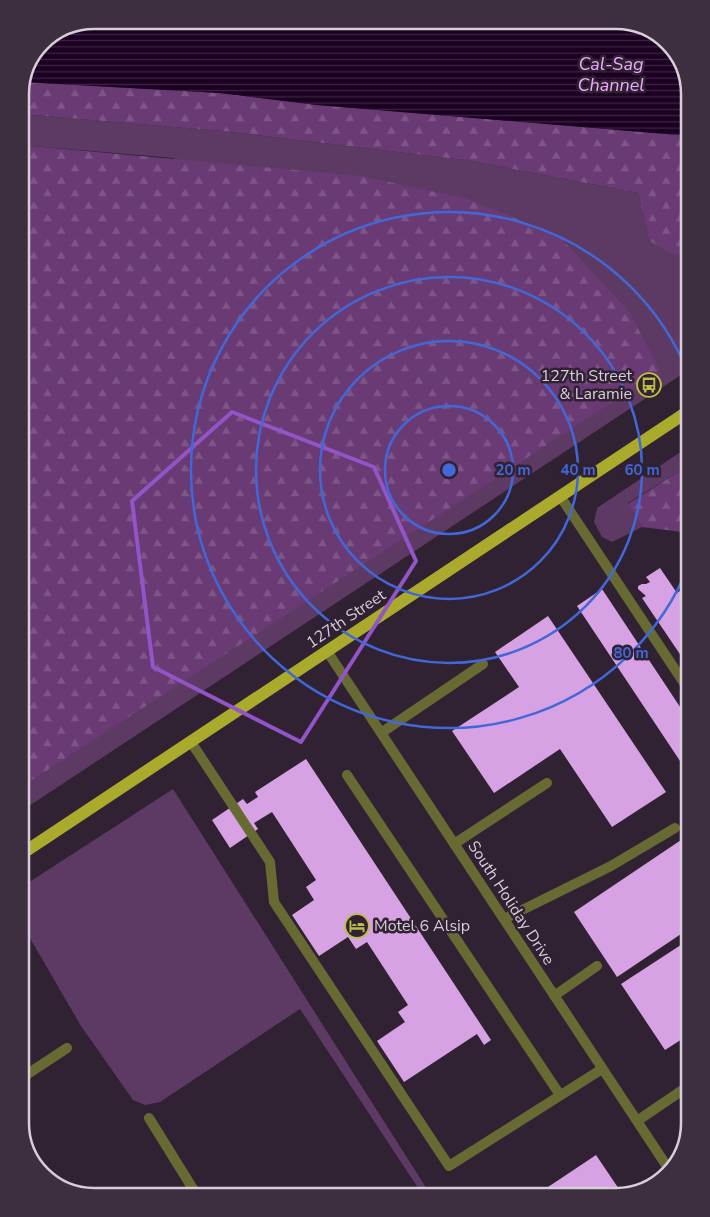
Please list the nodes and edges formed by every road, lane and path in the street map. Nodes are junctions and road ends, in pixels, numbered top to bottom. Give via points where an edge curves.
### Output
1 (681, 416) edge
2 (560, 496) junction
3 (327, 651) junction
4 (483, 664) dead end
5 (681, 678) edge
6 (381, 733) junction
7 (191, 742) junction
8 (347, 775) dead end
9 (547, 783) dead end
10 (675, 828) dead end
11 (454, 844) junction
12 (29, 849) edge
13 (504, 919) junction
14 (597, 966) dead end
15 (554, 996) junction
16 (66, 1048) dead end
17 (602, 1069) junction
18 (29, 1073) edge
19 (681, 1091) edge
20 (560, 1095) junction
21 (149, 1118) dead end
22 (637, 1121) junction
23 (666, 1165) edge
24 (192, 1188) edge

1 - 2 main road, 127th Street
2 - 3 main road, 127th Street
2 - 5 lane
3 - 6 lane, South Holiday Drive
3 - 7 main road, 127th Street
4 - 6 lane
6 - 11 lane, South Holiday Drive
7 - 12 main road, 127th Street
7 - 20 lane via 270,862 274,902 448,1166
8 - 20 lane
9 - 11 lane
10 - 13 lane via 611,866
11 - 13 lane, South Holiday Drive
13 - 15 lane, South Holiday Drive
14 - 15 lane
15 - 17 lane, South Holiday Drive
16 - 18 lane
17 - 20 lane
17 - 22 lane, South Holiday Drive
19 - 22 lane
21 - 24 lane
22 - 23 lane, South Holiday Drive

